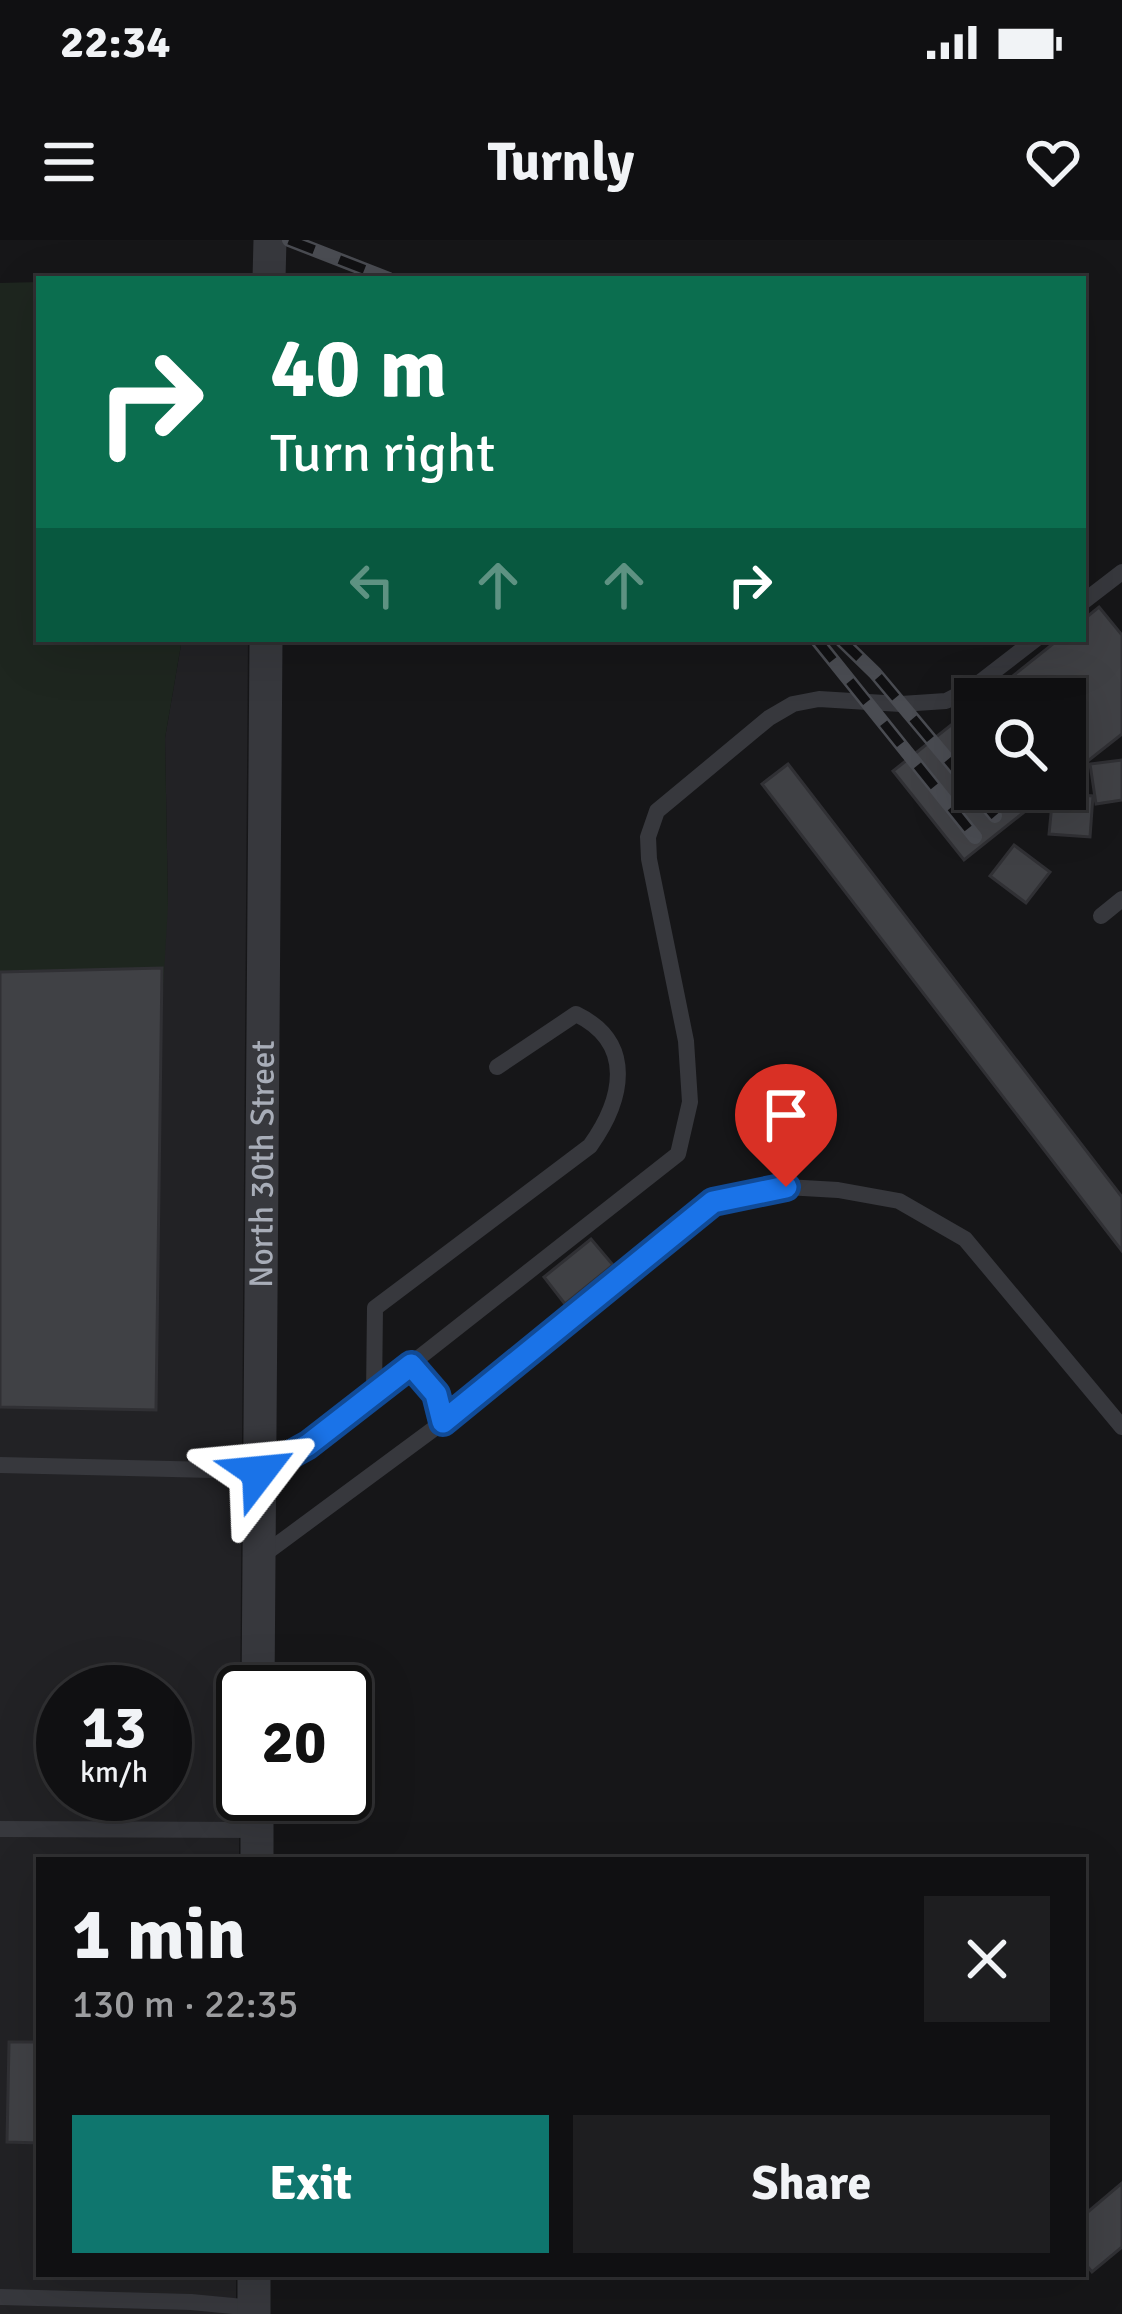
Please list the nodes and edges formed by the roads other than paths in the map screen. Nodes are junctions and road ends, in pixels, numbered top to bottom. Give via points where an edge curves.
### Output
1 (269, 240) edge
2 (269, 276) edge
3 (1122, 572) edge
4 (1086, 600) edge
5 (266, 642) edge
6 (1032, 642) edge
7 (1122, 898) edge
8 (1102, 916) dead end
9 (496, 1066) dead end
10 (411, 1365) junction
11 (374, 1395) junction
12 (443, 1422) junction
13 (1122, 1427) edge
14 (0, 1465) edge
15 (259, 1472) junction
16 (259, 1558) junction
17 (258, 1665) edge
18 (0, 1829) edge
19 (257, 1845) edge
20 (0, 2297) edge
21 (254, 2299) edge

1 - 2 street
3 - 4 lane
5 - 15 street, North 30th Street
6 - 10 lane via 946,701 794,704 657,811 650,859 689,1082 678,1154
7 - 8 lane
9 - 11 lane via 576,1014 598,1025 614,1051 619,1081 611,1116 590,1146 375,1308
10 - 11 lane
10 - 12 lane via 436,1394
11 - 15 lane
12 - 13 lane via 713,1202 786,1187 898,1201 964,1239
12 - 16 lane
14 - 15 lane
15 - 16 street, North 30th Street
16 - 17 street, North 30th Street
18 - 19 lane
20 - 21 lane

